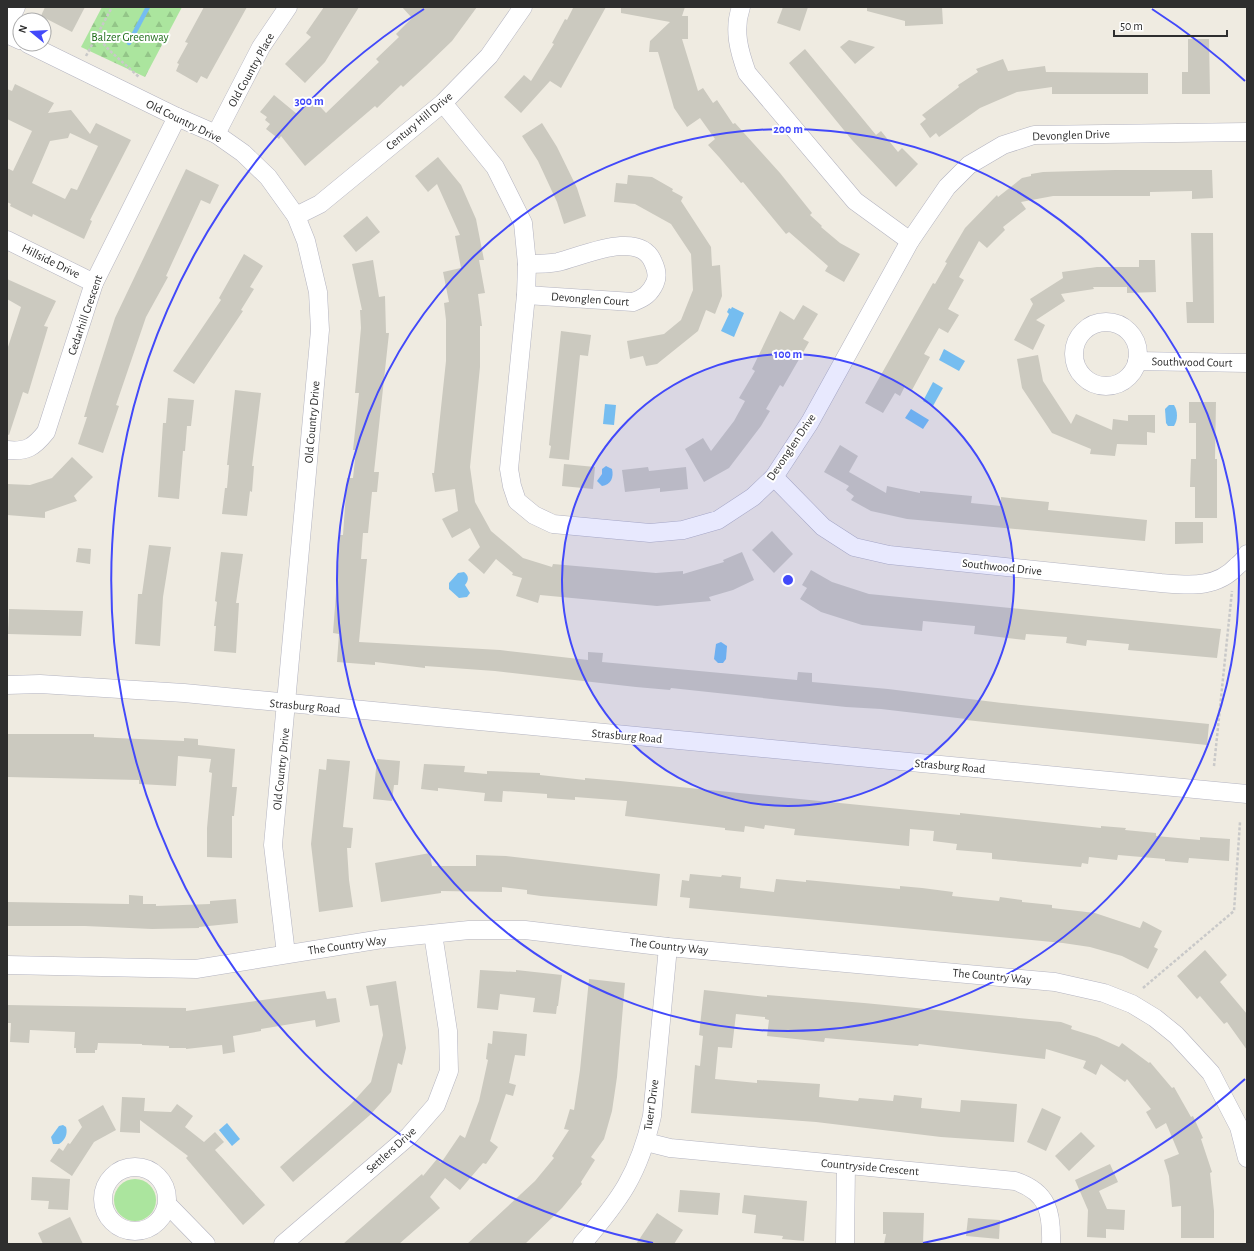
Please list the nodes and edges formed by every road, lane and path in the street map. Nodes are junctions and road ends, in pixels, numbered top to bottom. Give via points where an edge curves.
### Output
1 (16, 7) edge
2 (112, 7) edge
3 (288, 7) edge
4 (523, 7) edge
5 (741, 7) edge
6 (7, 25) edge
7 (97, 36) junction
8 (44, 52) edge
9 (80, 70) junction
10 (140, 77) dead end
11 (443, 102) junction
12 (177, 117) junction
13 (1247, 132) edge
14 (216, 134) junction
15 (296, 216) junction
16 (7, 240) edge
17 (910, 241) junction
18 (527, 264) junction
19 (94, 283) junction
20 (526, 295) junction
21 (1137, 361) dead end
22 (1247, 362) edge
23 (7, 450) edge
24 (774, 477) junction
25 (1247, 554) edge
26 (1233, 571) junction
27 (7, 685) edge
28 (287, 704) junction
29 (1214, 766) dead end
30 (1247, 794) edge
31 (1240, 822) dead end
32 (433, 934) junction
33 (668, 947) junction
34 (286, 954) junction
35 (7, 965) edge
36 (1143, 988) dead end
37 (646, 1142) junction
38 (1247, 1158) edge
39 (846, 1165) junction
40 (167, 1204) dead end
41 (206, 1244) edge
42 (283, 1244) edge
43 (582, 1244) edge
44 (845, 1244) edge
45 (1051, 1244) edge

1 - 6 street
2 - 7 path
3 - 14 street, Old Country Place via 261,47
4 - 11 street, Century Hill Drive via 489,56
5 - 17 street via 737,17 738,48 747,73 855,201
7 - 9 path
7 - 10 path
8 - 9 street, Old Country Drive
9 - 12 street, Old Country Drive
11 - 15 street, Century Hill Drive via 320,204
11 - 18 street, Devonglen Drive via 495,168 523,223
12 - 14 street, Old Country Drive
12 - 19 street, Cedarhill Crescent
13 - 17 street, Devonglen Drive via 1034,135 1004,145 969,165 947,187
14 - 15 street, Old Country Drive via 243,153 268,177
15 - 28 street, Old Country Drive via 306,241 318,292 320,330
16 - 19 street, Hillside Drive
17 - 24 street, Devonglen Drive via 810,422
18 - 20 street, Devonglen Drive
18 - 20 street, Devonglen Court via 556,262 619,246 638,246 651,255 656,267 656,279 652,290 644,298 633,302
19 - 23 street, Cedarhill Crescent via 46,432 35,446 18,451
20 - 24 street, Devonglen Drive via 509,469 518,500 534,515 552,524 650,532 683,530 718,520 753,497
21 - 22 street, Southwood Court
24 - 26 street, Southwood Drive via 823,527 854,547 889,555 1198,585 1218,581
25 - 26 street, Southwood Drive
26 - 29 path
27 - 28 street, Strasburg Road via 40,684 160,692
28 - 30 street, Strasburg Road
28 - 34 street, Old Country Drive via 273,845
31 - 36 path via 1234,911
32 - 33 street, The Country Way via 469,930 525,930
32 - 34 street, The Country Way
32 - 42 street, Settlers Drive via 448,1031 449,1071 436,1105 409,1136
33 - 37 street, Tuerr Drive via 652,1116
33 - 38 street, The Country Way via 1055,982 1104,993 1132,1004 1155,1018 1176,1035 1211,1073 1239,1127
34 - 35 street, The Country Way via 196,969
37 - 39 street, Countryside Crescent via 670,1148
37 - 43 street, Tuerr Drive via 634,1174 613,1208
39 - 44 street
39 - 45 street, Countryside Crescent via 1001,1179 1027,1185 1041,1196 1049,1209
40 - 41 street

